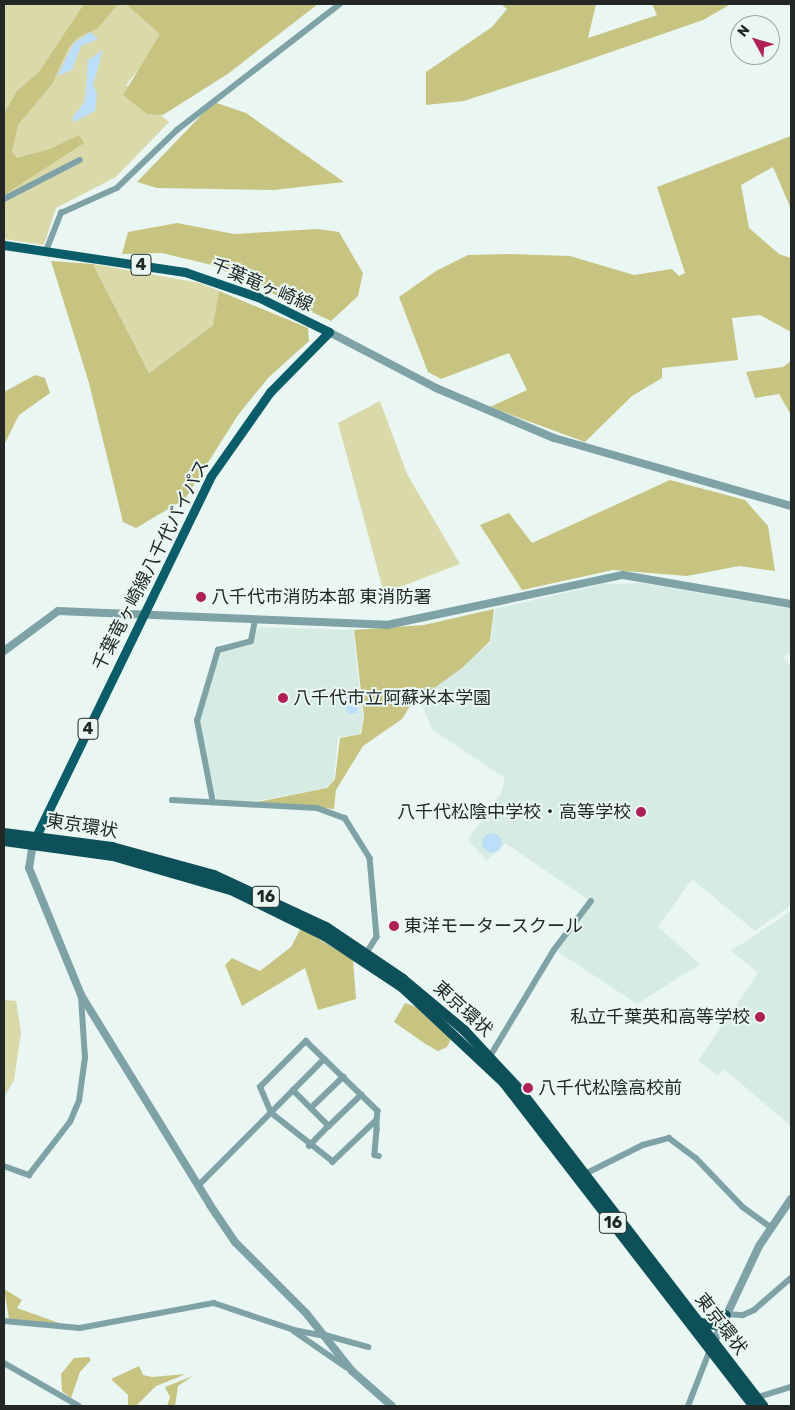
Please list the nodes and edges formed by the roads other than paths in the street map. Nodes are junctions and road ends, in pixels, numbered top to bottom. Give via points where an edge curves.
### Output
1 (340, 4) edge
2 (80, 160) dead end
3 (4, 199) edge
4 (4, 245) edge
5 (46, 251) junction
6 (329, 332) junction
7 (791, 506) edge
8 (791, 604) edge
9 (142, 614) junction
10 (255, 620) junction
11 (4, 651) edge
12 (172, 800) dead end
13 (213, 803) junction
14 (4, 833) edge
15 (35, 839) junction
16 (4, 841) edge
17 (591, 901) dead end
18 (367, 953) junction
19 (81, 995) junction
20 (324, 1059) junction
21 (488, 1059) junction
22 (343, 1077) junction
23 (294, 1090) junction
24 (362, 1095) junction
25 (311, 1108) junction
26 (271, 1112) junction
27 (377, 1120) junction
28 (329, 1126) junction
29 (310, 1146) junction
30 (379, 1156) dead end
31 (4, 1166) edge
32 (582, 1175) junction
33 (198, 1186) junction
34 (791, 1199) edge
35 (771, 1227) junction
36 (791, 1278) edge
37 (727, 1314) junction
38 (4, 1321) edge
39 (700, 1323) junction
40 (293, 1330) junction
41 (325, 1335) junction
42 (712, 1346) junction
43 (368, 1347) dead end
44 (4, 1363) edge
45 (352, 1371) junction
46 (791, 1387) edge
47 (756, 1403) edge
48 (79, 1406) edge
49 (392, 1406) edge
50 (688, 1406) edge

1 - 5 street via 177,130 117,188 60,213
2 - 3 street
4 - 5 main road, 千葉竜ヶ崎線 / 4
5 - 6 main road, 千葉竜ヶ崎線 / 4 via 165,268 217,281
6 - 7 street via 436,388 600,454
6 - 9 main road, 千葉竜ヶ崎線八千代バイパス / 4 via 280,380 226,453
8 - 10 street via 623,575 387,624
9 - 10 street
9 - 11 street via 58,610
9 - 15 main road, 千葉竜ヶ崎線八千代バイパス / 4
10 - 13 street via 251,641 218,650 197,721
12 - 13 street
13 - 18 street via 317,808 346,818 370,858 377,937
14 - 15 highway, 東京環状 / 16
15 - 16 highway, 東京環状 / 16
15 - 18 highway, 東京環状 / 16 via 112,847 214,875 299,913
15 - 19 street via 28,868
15 - 21 highway, 東京環状 / 16 via 179,872 286,915 403,988
17 - 21 street via 554,950
18 - 21 highway, 東京環状 / 16 via 437,1006
19 - 31 street via 85,1058 79,1101 70,1122 30,1175
19 - 33 street
20 - 22 street
20 - 23 street
20 - 26 street via 306,1041 260,1087
21 - 32 highway, 東京環状 / 16
22 - 24 street
22 - 25 street
23 - 25 street
23 - 26 street
24 - 27 street via 378,1111
24 - 28 street
25 - 28 street
26 - 29 street
26 - 33 street
27 - 29 street via 333,1162
27 - 30 street via 375,1155
28 - 29 street
32 - 35 street via 669,1138 696,1158 743,1208
32 - 39 highway, 東京環状 / 16
32 - 42 highway, 東京環状 / 16
33 - 41 street via 235,1242
34 - 35 street
35 - 37 street
36 - 37 street via 754,1310 743,1315
37 - 39 highway via 717,1325
37 - 42 street
38 - 40 street via 86,1328 214,1303
39 - 42 highway, 東京環状 / 16
40 - 41 street
40 - 45 street
41 - 43 street
41 - 45 street
42 - 47 highway, 東京環状 / 16
42 - 50 street
44 - 48 street
45 - 49 street
46 - 47 street

